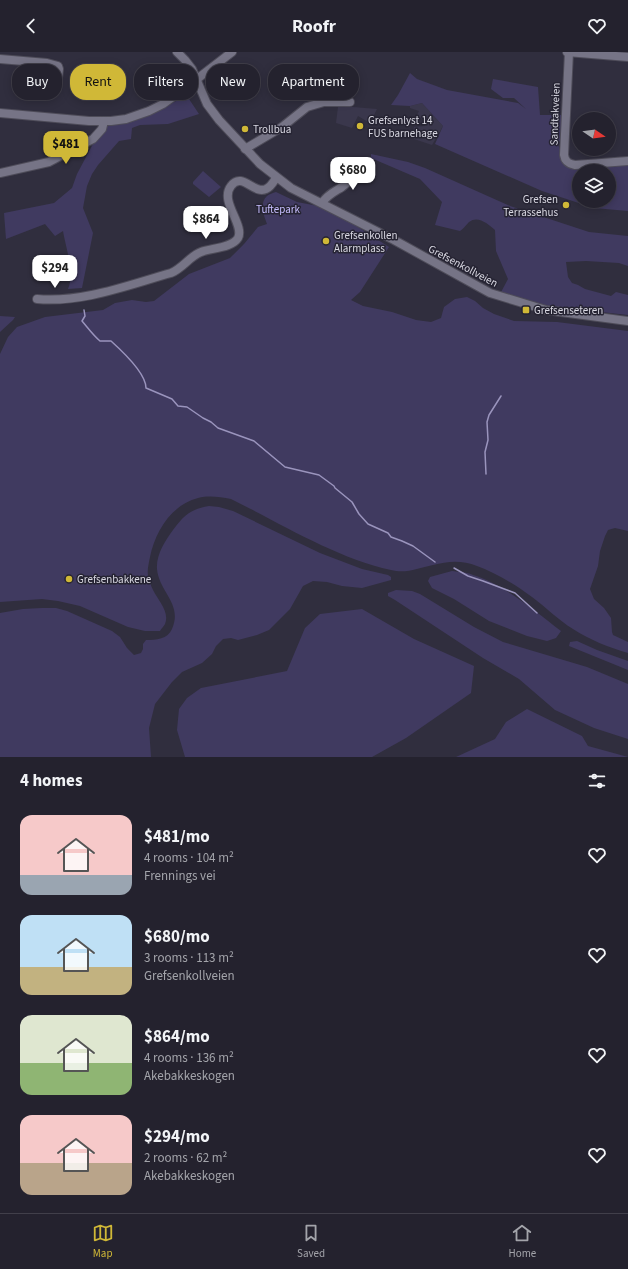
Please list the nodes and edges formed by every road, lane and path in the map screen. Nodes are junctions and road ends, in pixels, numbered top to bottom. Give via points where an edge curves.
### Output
1 (177, 52) edge
2 (232, 52) edge
3 (568, 52) edge
4 (628, 56) edge
5 (0, 59) edge
6 (51, 64) edge
7 (188, 64) edge
8 (198, 78) edge
9 (198, 84) edge
10 (168, 100) edge
11 (350, 102) dead end
12 (0, 113) edge
13 (104, 121) junction
14 (245, 149) junction
15 (628, 160) edge
16 (359, 163) dead end
17 (0, 173) edge
18 (276, 178) junction
19 (322, 203) junction
20 (37, 299) dead end
21 (628, 321) edge

1 - 7 street, Grefsenkollveien
2 - 8 street
3 - 4 street
3 - 15 street, Sandtakveien via 564,155 566,161 575,165
5 - 6 street
9 - 14 street, Grefsenkollveien via 213,113
10 - 13 street via 149,111 126,119
11 - 14 street via 324,102 307,108 282,127
12 - 13 street
13 - 17 street via 102,129 93,139 48,162
14 - 18 street, Grefsenkollveien
16 - 19 street via 350,180
18 - 19 street, Grefsenkollveien
18 - 20 street via 264,190 242,181 230,186 228,197 239,230 238,237 228,245 201,252 172,273 84,297
19 - 21 street, Grefsenkollveien via 490,294 546,310

